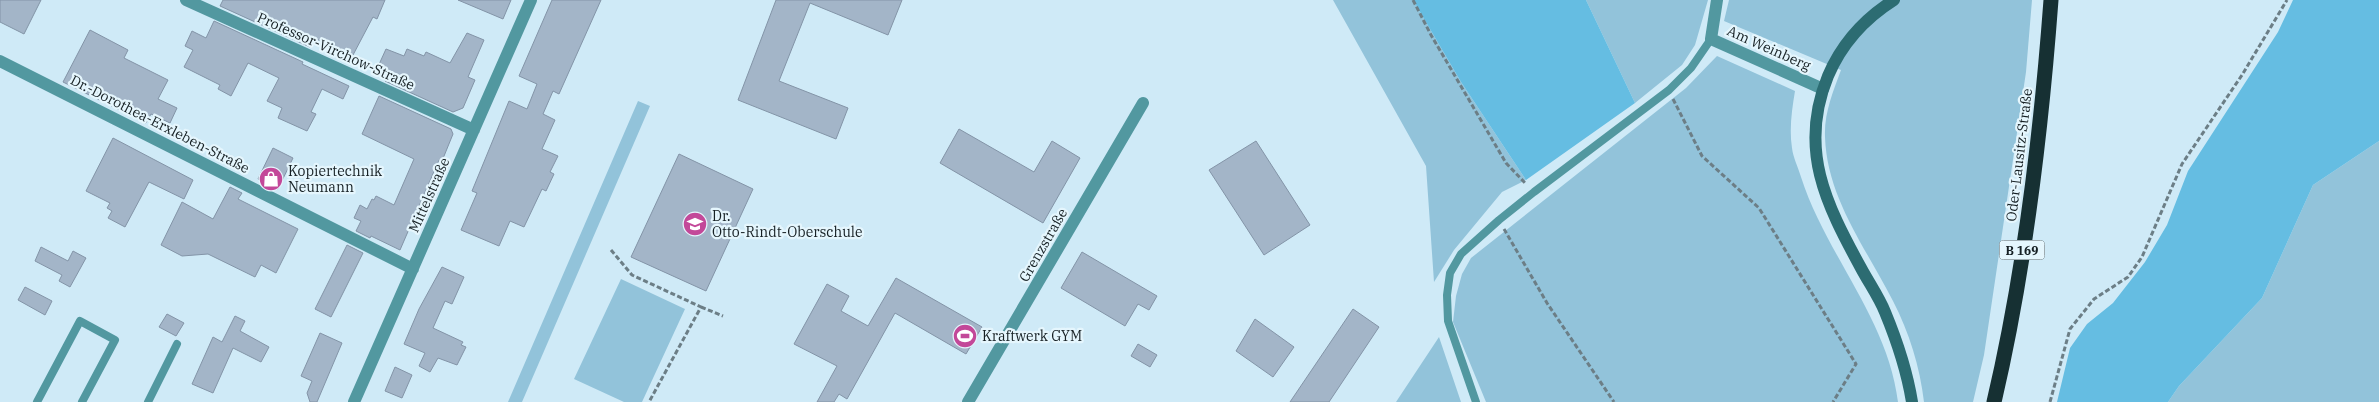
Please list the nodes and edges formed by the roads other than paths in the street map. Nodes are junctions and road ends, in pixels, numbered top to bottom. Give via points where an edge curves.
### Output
1 (186, 0) edge
2 (531, 0) edge
3 (1717, 0) edge
4 (1894, 0) edge
5 (2051, 0) edge
6 (1711, 39) junction
7 (0, 61) edge
8 (1823, 88) junction
9 (1143, 104) dead end
10 (474, 130) junction
11 (413, 269) junction
12 (176, 344) dead end
13 (37, 402) edge
14 (82, 402) edge
15 (148, 402) edge
16 (354, 402) edge
17 (968, 402) edge
18 (1476, 402) edge
19 (1912, 402) edge
20 (1994, 402) edge

1 - 10 street, Professor-Virchow-Straße
2 - 10 street, Mittelstraße
3 - 6 street, Am Weinberg
4 - 8 street via 1877,10 1850,37 1836,57
5 - 20 highway, Oder-Lausitz-Straße / B 169 via 2033,190
6 - 8 street, Am Weinberg
6 - 18 lane via 1691,68 1669,90 1534,192 1461,254 1450,272 1448,321
7 - 11 street, Dr.-Dorothea-Erxleben-Straße
8 - 19 street via 1814,139 1821,185 1884,310 1908,374
9 - 17 street, Grenzstraße
10 - 11 street, Mittelstraße
11 - 16 street, Mittelstraße
12 - 15 lane
13 - 14 lane via 80,321 115,340

